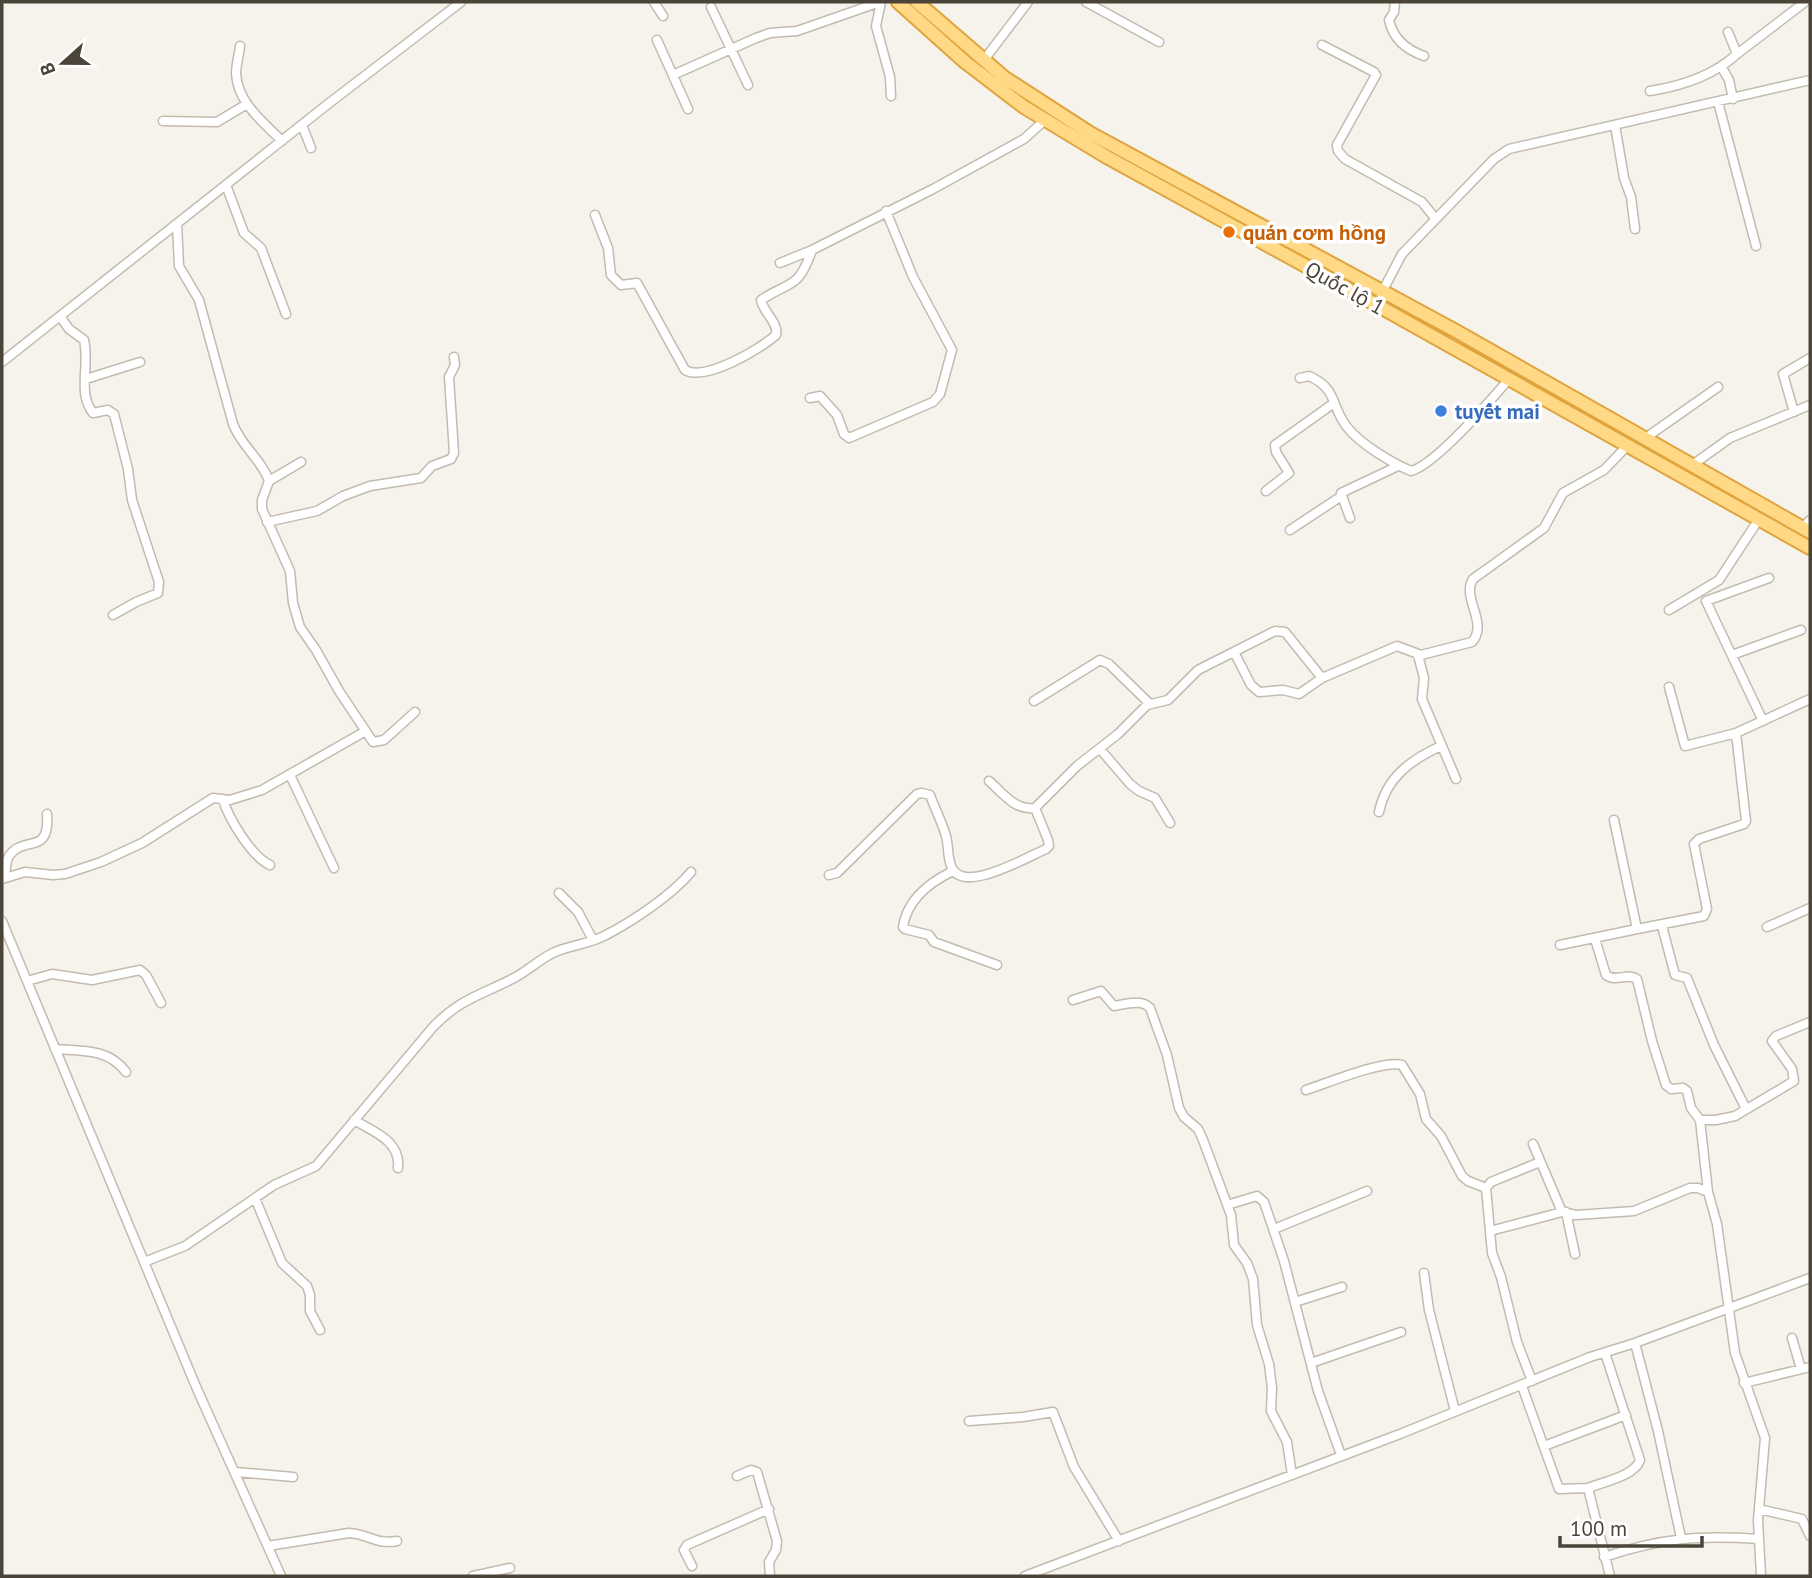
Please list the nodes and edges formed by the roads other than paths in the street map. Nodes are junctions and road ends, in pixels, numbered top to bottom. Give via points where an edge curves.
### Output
1 (461, 2) edge
2 (654, 2) edge
3 (881, 2) edge
4 (898, 2) edge
5 (917, 2) edge
6 (1028, 2) edge
7 (1086, 2) edge
8 (1395, 2) edge
9 (1805, 2) edge
10 (1793, 6) edge
11 (711, 7) dead end
12 (663, 16) dead end
13 (1728, 32) dead end
14 (656, 40) dead end
15 (1159, 43) dead end
16 (1322, 45) dead end
17 (240, 46) dead end
18 (731, 49) junction
19 (1737, 54) junction
20 (1424, 56) dead end
21 (984, 60) junction
22 (1721, 66) junction
23 (673, 75) junction
24 (1810, 80) edge
25 (748, 85) dead end
26 (1650, 91) dead end
27 (891, 96) dead end
28 (1733, 99) junction
29 (1718, 102) junction
30 (247, 104) junction
31 (688, 108) dead end
32 (1045, 120) junction
33 (163, 121) dead end
34 (302, 125) junction
35 (1615, 125) junction
36 (282, 141) junction
37 (311, 148) dead end
38 (226, 185) junction
39 (886, 211) junction
40 (596, 215) dead end
41 (1436, 218) junction
42 (177, 224) junction
43 (1635, 229) dead end
44 (1756, 246) dead end
45 (812, 250) junction
46 (780, 263) dead end
47 (1382, 291) junction
48 (1375, 304) junction
49 (286, 314) dead end
50 (60, 316) junction
51 (454, 356) dead end
52 (1810, 358) edge
53 (2, 362) edge
54 (140, 362) dead end
55 (1300, 378) dead end
56 (86, 379) junction
57 (1509, 379) junction
58 (1718, 387) dead end
59 (810, 398) dead end
60 (1334, 403) junction
61 (1810, 405) edge
62 (1794, 412) junction
63 (1644, 439) junction
64 (1628, 445) junction
65 (301, 462) dead end
66 (1398, 466) junction
67 (1691, 466) junction
68 (270, 481) junction
69 (1266, 491) dead end
70 (1340, 497) junction
71 (1350, 518) dead end
72 (1759, 519) junction
73 (267, 522) junction
74 (1807, 527) edge
75 (1290, 530) dead end
76 (1810, 548) edge
77 (1769, 578) dead end
78 (1670, 610) dead end
79 (113, 615) dead end
80 (1801, 630) dead end
81 (1234, 652) junction
82 (1418, 655) junction
83 (1732, 655) junction
84 (1322, 678) junction
85 (1669, 687) dead end
86 (1810, 700) edge
87 (1034, 701) dead end
88 (1150, 704) junction
89 (415, 712) dead end
90 (1763, 721) junction
91 (365, 732) junction
92 (1736, 733) junction
93 (1441, 746) junction
94 (1100, 749) junction
95 (290, 775) junction
96 (1456, 779) dead end
97 (989, 781) dead end
98 (223, 799) junction
99 (1035, 808) junction
100 (1379, 812) dead end
101 (47, 814) dead end
102 (1614, 820) dead end
103 (1170, 823) dead end
104 (270, 865) dead end
105 (334, 868) dead end
106 (953, 871) junction
107 (691, 872) dead end
108 (829, 875) dead end
109 (3, 879) edge
110 (559, 893) dead end
111 (1810, 908) edge
112 (2, 921) edge
113 (1662, 926) junction
114 (1767, 927) dead end
115 (1637, 929) junction
116 (590, 934) junction
117 (5, 936) edge
118 (1595, 939) junction
119 (1560, 945) dead end
120 (996, 965) dead end
121 (27, 981) junction
122 (1073, 1000) dead end
123 (161, 1003) dead end
124 (1810, 1022) edge
125 (55, 1049) junction
126 (126, 1072) dead end
127 (1306, 1090) dead end
128 (1746, 1109) junction
129 (354, 1120) junction
130 (1700, 1120) junction
131 (1533, 1144) dead end
132 (1540, 1162) junction
133 (398, 1168) dead end
134 (1486, 1188) junction
135 (1367, 1191) dead end
136 (1708, 1192) junction
137 (255, 1198) junction
138 (1227, 1205) junction
139 (1564, 1212) junction
140 (1274, 1229) junction
141 (1490, 1231) junction
142 (1575, 1254) dead end
143 (144, 1262) junction
144 (1424, 1273) dead end
145 (1810, 1278) edge
146 (1342, 1287) dead end
147 (1295, 1302) junction
148 (1729, 1308) junction
149 (320, 1330) dead end
150 (1401, 1332) dead end
151 (1792, 1338) dead end
152 (1635, 1343) junction
153 (1605, 1353) junction
154 (1311, 1363) junction
155 (1806, 1368) edge
156 (1532, 1381) junction
157 (1744, 1383) junction
158 (1522, 1386) junction
159 (1455, 1410) junction
160 (1626, 1415) junction
161 (969, 1421) dead end
162 (1544, 1446) junction
163 (1341, 1455) junction
164 (236, 1472) junction
165 (1292, 1475) junction
166 (737, 1476) dead end
167 (293, 1477) dead end
168 (1588, 1488) junction
169 (769, 1509) junction
170 (1759, 1510) junction
171 (1810, 1536) edge
172 (1681, 1538) junction
173 (1758, 1539) junction
174 (397, 1541) dead end
175 (1119, 1541) junction
176 (268, 1546) junction
177 (1604, 1557) junction
178 (692, 1566) dead end
179 (510, 1568) dead end
180 (1043, 1573) edge
181 (281, 1576) edge
182 (473, 1576) edge
183 (770, 1576) edge
184 (1026, 1576) edge
185 (1610, 1576) edge
186 (1761, 1576) edge

1 - 34 street
2 - 12 street
3 - 18 street via 797,31 763,35
3 - 27 street via 876,26
4 - 32 highway, Quốc lộ 1 via 965,62
5 - 21 highway, Quốc lộ 1
6 - 21 street
7 - 15 street
8 - 20 street via 1390,27 1408,51
9 - 10 street
10 - 19 street
11 - 18 street
13 - 19 street
14 - 23 street
16 - 41 street via 1376,75 1337,145 1338,151 1422,202
17 - 30 street via 236,74
18 - 23 street
18 - 25 street
19 - 22 street
21 - 47 highway, Quốc lộ 1 via 1090,134
22 - 26 street via 1690,82
22 - 28 street
23 - 31 street
24 - 28 street
28 - 29 street
29 - 35 street
29 - 44 street
30 - 33 street via 217,122
30 - 36 street
32 - 39 street via 1024,139
32 - 48 highway, Quốc lộ 1
34 - 36 street
34 - 37 street
35 - 41 street via 1503,152
35 - 43 street
36 - 38 street
38 - 42 street
38 - 49 street via 244,233 261,248
39 - 45 street
39 - 59 street via 952,350 940,394 933,402 849,438 820,396
40 - 45 street via 608,248 611,275 621,285 637,283 687,372 721,368 776,335 761,300 798,279
41 - 47 street via 1402,254
42 - 50 street
42 - 68 street via 179,266 199,300 233,424
45 - 46 street
47 - 48 street
47 - 63 highway, Quốc lộ 1
48 - 57 highway, Quốc lộ 1
50 - 53 street
50 - 56 street via 84,340
51 - 73 street via 449,377 451,459 432,466 421,478 370,486 317,511
52 - 62 street via 1783,374
54 - 56 street
55 - 60 street via 1309,376 1327,386
56 - 79 street via 84,391 91,411 114,414 132,500 160,587 154,595
57 - 64 highway, Quốc lộ 1
57 - 66 street via 1420,468 1411,471
58 - 63 street
60 - 66 street via 1350,430
60 - 69 street via 1275,445 1289,473
61 - 62 street
62 - 67 street via 1730,438
63 - 67 highway, Quốc lộ 1
64 - 72 highway, Quốc lộ 1
64 - 82 street via 1604,470 1563,493 1544,528 1473,579 1469,588 1477,621 1474,640
65 - 68 street
66 - 70 street via 1353,486
67 - 74 highway, Quốc lộ 1
68 - 73 street via 262,504
70 - 71 street
70 - 75 street
72 - 76 highway, Quốc lộ 1
72 - 78 street via 1719,580
73 - 91 street via 290,571 300,627
77 - 83 street via 1706,601
80 - 83 street
81 - 84 street via 1283,630
81 - 84 street via 1259,692 1299,694
81 - 88 street via 1198,670 1168,700
82 - 84 street via 1399,646
82 - 93 street via 1424,678 1422,699
83 - 90 street
85 - 92 street via 1684,745
86 - 90 street
87 - 88 street via 1100,660
88 - 94 street
89 - 91 street via 380,742 373,742
90 - 92 street
91 - 95 street
92 - 113 street via 1746,821 1694,844 1706,914
93 - 96 street
93 - 100 street via 1413,760 1399,774 1383,795
94 - 99 street
94 - 103 street via 1130,784 1155,798
95 - 98 street via 262,790
95 - 105 street
97 - 99 street via 1016,806
98 - 104 street via 253,850
98 - 109 street via 213,798 142,843 101,862 65,874 25,872
99 - 106 street via 1048,848 976,878 959,877
101 - 109 street via 45,836 10,854
102 - 115 street
106 - 108 street via 930,796 922,793 837,873
106 - 120 street via 916,898 903,927
107 - 116 street via 680,886 605,935
110 - 116 street
111 - 114 street
112 - 117 street
113 - 115 street
113 - 128 street via 1674,973 1687,978
115 - 118 street
116 - 129 street via 454,1008
117 - 121 street
118 - 119 street
118 - 130 street via 1606,975 1612,979 1632,975 1638,981 1666,1085 1688,1091 1691,1108
121 - 123 street via 52,974 92,979 140,970
121 - 125 street
122 - 138 street via 1101,991 1114,1006 1148,1005 1167,1055 1179,1108 1198,1129
124 - 128 street via 1772,1041 1792,1069 1794,1081
125 - 126 street via 107,1055
125 - 143 street
127 - 134 street via 1366,1070 1402,1065 1420,1094 1426,1119 1441,1136 1462,1176
128 - 130 street via 1731,1117
129 - 133 street via 392,1143
129 - 137 street via 316,1166
130 - 136 street
131 - 132 street
132 - 134 street
132 - 139 street
134 - 141 street
135 - 140 street
136 - 139 street via 1685,1189 1634,1211
136 - 148 street
137 - 143 street via 185,1246
137 - 149 street via 282,1262 309,1290 310,1311
138 - 140 street via 1261,1197
138 - 165 street via 1234,1245 1253,1279 1257,1325 1269,1364 1271,1411 1287,1442
139 - 141 street
139 - 142 street
140 - 147 street
141 - 156 street via 1517,1342
143 - 164 street
144 - 159 street
145 - 148 street
146 - 147 street
147 - 154 street
148 - 152 street
148 - 157 street
150 - 154 street
151 - 155 street
152 - 153 street
152 - 172 street
153 - 156 street
153 - 160 street
154 - 163 street
155 - 157 street
156 - 158 street
157 - 170 street via 1765,1438
158 - 159 street
158 - 162 street
159 - 163 street
160 - 162 street
160 - 168 street via 1639,1465
161 - 175 street via 1053,1412 1074,1467
162 - 168 street via 1559,1489
163 - 165 street
164 - 167 street
164 - 176 street
165 - 175 street
166 - 169 street via 755,1470
168 - 177 street
169 - 178 street via 687,1545 684,1550
169 - 183 street via 778,1546 769,1562
170 - 171 street via 1802,1519
170 - 173 street
172 - 173 street
172 - 177 street
173 - 186 street
174 - 176 street via 381,1543 349,1533
175 - 180 street
176 - 181 street
177 - 185 street
179 - 182 street
180 - 184 street

